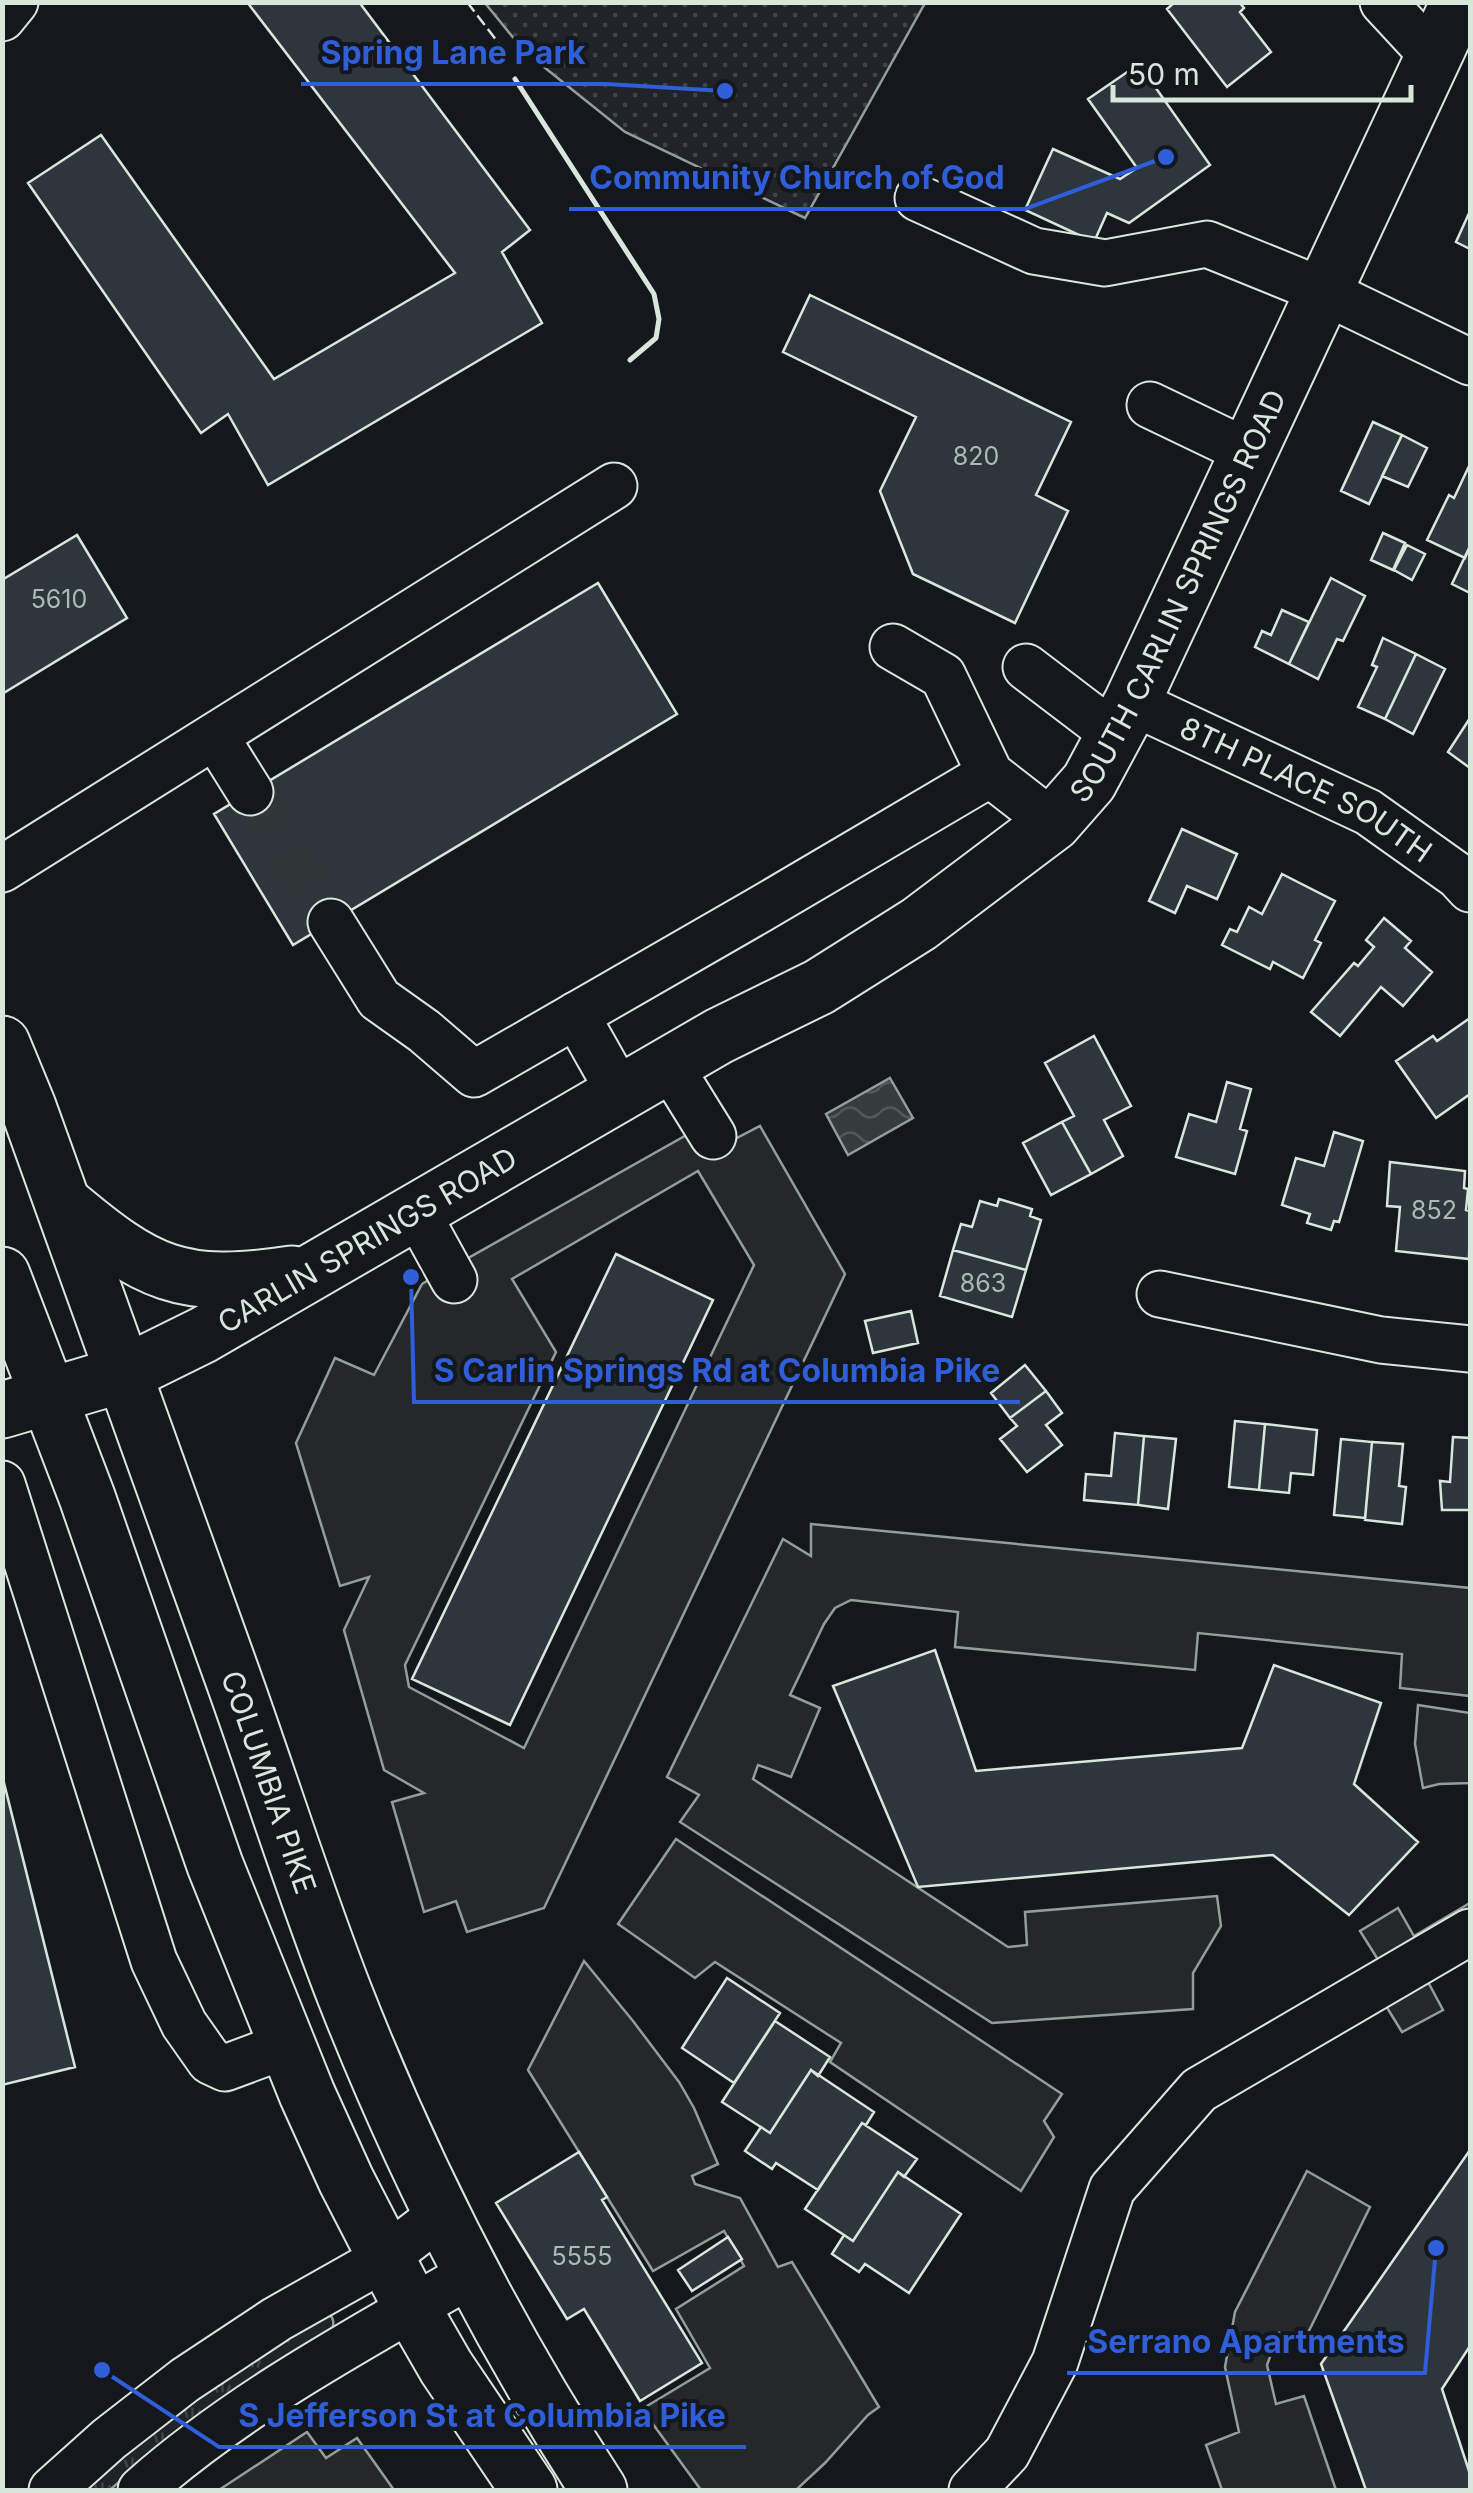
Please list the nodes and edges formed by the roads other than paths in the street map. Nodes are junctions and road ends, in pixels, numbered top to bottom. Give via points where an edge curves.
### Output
1 (15, 2) edge
2 (1383, 2) edge
3 (1459, 2) edge
4 (2, 18) edge
5 (1434, 56) junction
6 (918, 198) dead end
7 (1324, 292) junction
8 (1470, 362) edge
9 (1150, 405) dead end
10 (1248, 452) junction
11 (614, 486) dead end
12 (892, 646) dead end
13 (1026, 667) dead end
14 (1123, 718) junction
15 (216, 736) junction
16 (990, 774) junction
17 (250, 792) tunnel mouth
18 (1053, 823) junction
19 (2, 869) edge
20 (1470, 889) edge
21 (332, 922) tunnel mouth
22 (576, 1015) junction
23 (719, 1036) joint
24 (2, 1044) edge
25 (669, 1066) junction
26 (620, 1094) junction
27 (713, 1136) dead end
28 (63, 1203) junction
29 (416, 1210) junction
30 (313, 1270) junction
31 (2, 1275) edge
32 (454, 1280) dead end
33 (1160, 1294) dead end
34 (1470, 1349) edge
35 (124, 1374) junction
36 (26, 1404) edge
37 (2, 1484) edge
38 (1470, 1932) edge
39 (287, 2046) junction
40 (442, 2214) junction
41 (385, 2258) junction
42 (473, 2274) junction
43 (412, 2308) junction
44 (52, 2490) edge
45 (141, 2490) edge
46 (528, 2490) edge
47 (600, 2490) edge
48 (972, 2490) edge

1 - 4 street
2 - 5 street
3 - 5 main road, SOUTH CARLIN SPRINGS ROAD
5 - 7 main road, SOUTH CARLIN SPRINGS ROAD
6 - 7 street via 1034,252 1105,263 1207,244
7 - 8 street
7 - 10 main road, SOUTH CARLIN SPRINGS ROAD
9 - 10 street
10 - 14 main road, SOUTH CARLIN SPRINGS ROAD
11 - 15 street
12 - 16 street via 943,676
13 - 14 street, 8TH PLACE SOUTH
14 - 18 main road, SOUTH CARLIN SPRINGS ROAD via 1089,782
14 - 20 street, 8TH PLACE SOUTH via 1368,812
15 - 17 street
15 - 19 street
16 - 18 street
16 - 22 street
18 - 23 main road, SOUTH CARLIN SPRINGS ROAD via 919,924 819,987
21 - 22 street via 379,999 474,1074
22 - 26 street
23 - 25 main road, CARLIN SPRINGS ROAD
24 - 28 main road, COLUMBIA PIKE
25 - 26 main road, CARLIN SPRINGS ROAD
25 - 27 street
26 - 29 main road, CARLIN SPRINGS ROAD
28 - 30 main road via 120,1249 182,1277 227,1281
28 - 35 main road, COLUMBIA PIKE
29 - 30 main road, CARLIN SPRINGS ROAD
29 - 32 street
30 - 35 main road, CARLIN SPRINGS ROAD
31 - 36 main road
33 - 34 street via 1381,1340
35 - 36 main road, CARLIN SPRINGS ROAD
35 - 40 main road, COLUMBIA PIKE via 344,1992
36 - 39 main road via 88,1497 192,1802
37 - 39 street via 154,1962 184,2024 210,2061 225,2068
38 - 48 street via 1198,2090 1112,2189 1054,2362 1007,2453
39 - 41 main road
40 - 41 street
40 - 42 main road, COLUMBIA PIKE
41 - 43 main road
41 - 44 street via 217,2357
42 - 43 street
42 - 47 main road, COLUMBIA PIKE
43 - 45 street via 261,2400
43 - 46 main road

